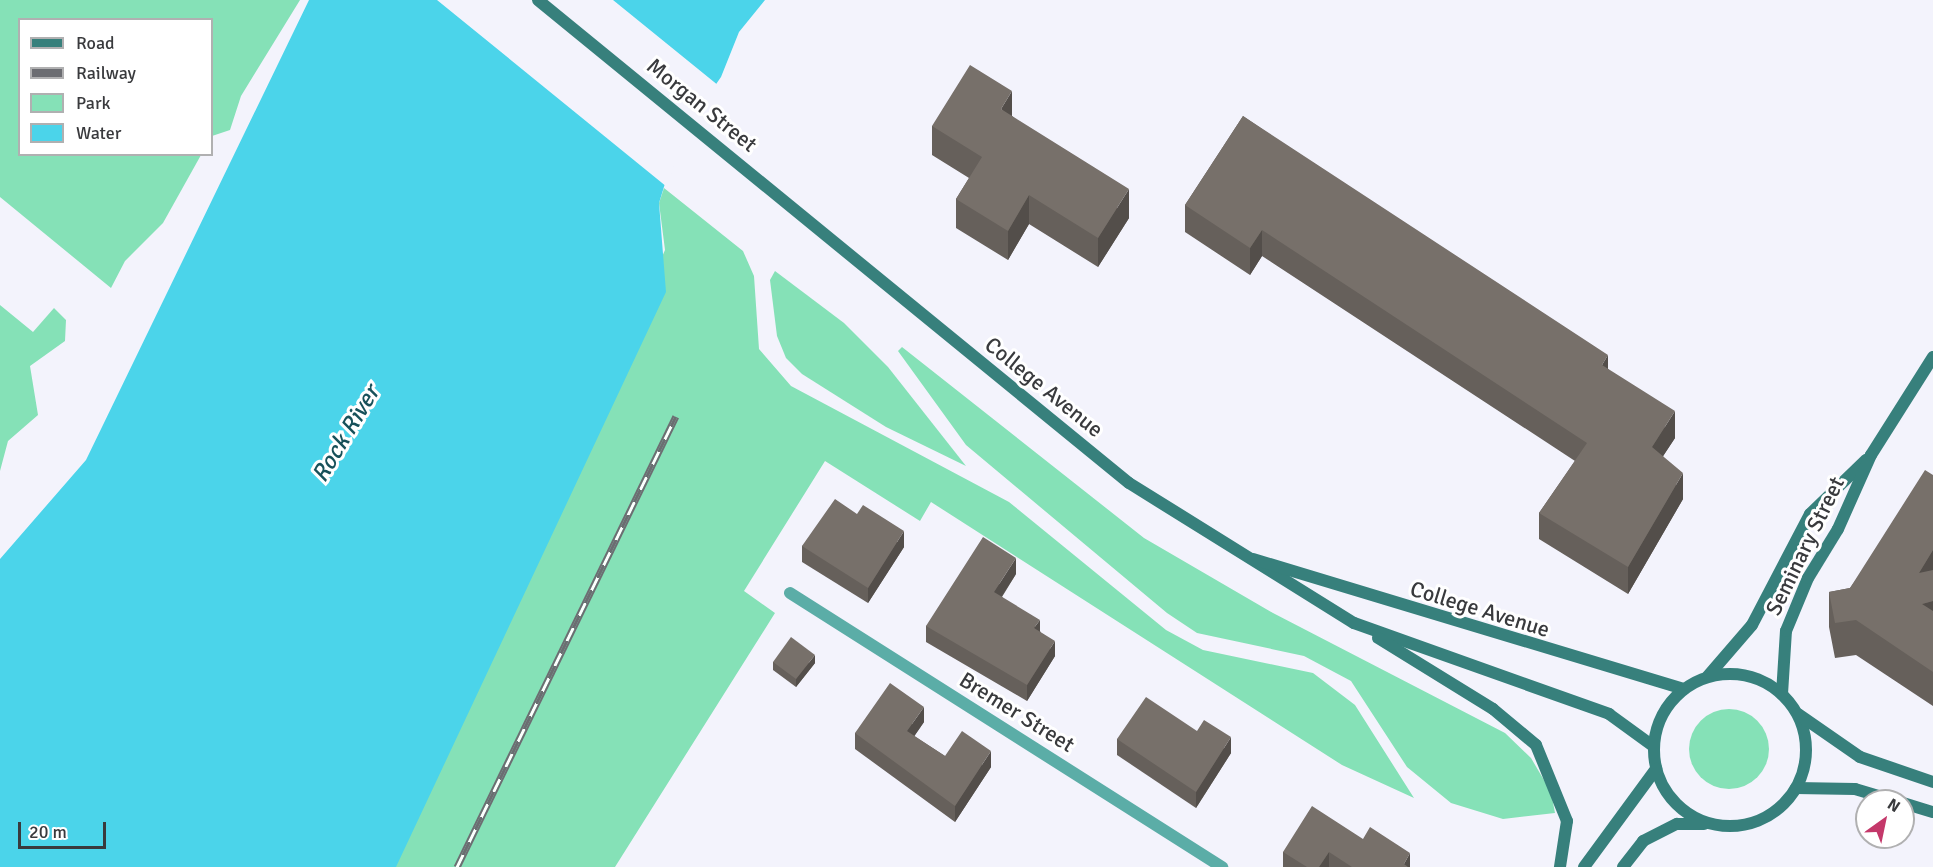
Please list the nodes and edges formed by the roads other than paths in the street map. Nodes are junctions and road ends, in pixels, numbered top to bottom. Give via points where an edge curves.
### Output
1 (538, 0) edge
2 (837, 246) joint
3 (1933, 357) edge
4 (1871, 455) junction
5 (1232, 552) junction
6 (790, 593) dead end
7 (1354, 623) junction
8 (1708, 676) junction
9 (1684, 688) junction
10 (1782, 694) junction
11 (1798, 714) junction
12 (1653, 746) junction
13 (1656, 769) junction
14 (1933, 782) edge
15 (1796, 788) junction
16 (1855, 789) edge
17 (1915, 807) edge
18 (1933, 812) edge
19 (1713, 824) junction
20 (1222, 867) edge
21 (1560, 867) edge
22 (1584, 867) edge
23 (1623, 867) edge

1 - 2 main road, Morgan Street via 698,126
2 - 5 main road, College Avenue via 1129,483
3 - 4 main road, Seminary Street
4 - 8 main road, Seminary Street via 1810,514 1752,625
4 - 10 main road, Seminary Street via 1786,631
5 - 7 main road, College Avenue
5 - 9 main road, College Avenue via 1517,643
6 - 20 street, Bremer Street
7 - 12 main road, College Avenue via 1610,714
7 - 21 main road via 1493,709 1536,745 1562,798 1567,821
8 - 9 main road
8 - 10 main road via 1747,675
9 - 12 main road via 1658,724
10 - 11 main road
11 - 14 main road via 1860,757
11 - 15 main road via 1806,764
12 - 13 main road
13 - 19 main road via 1676,805
13 - 22 main road
15 - 16 main road
15 - 19 main road via 1761,820
17 - 18 main road
19 - 23 main road via 1677,824 1643,841

